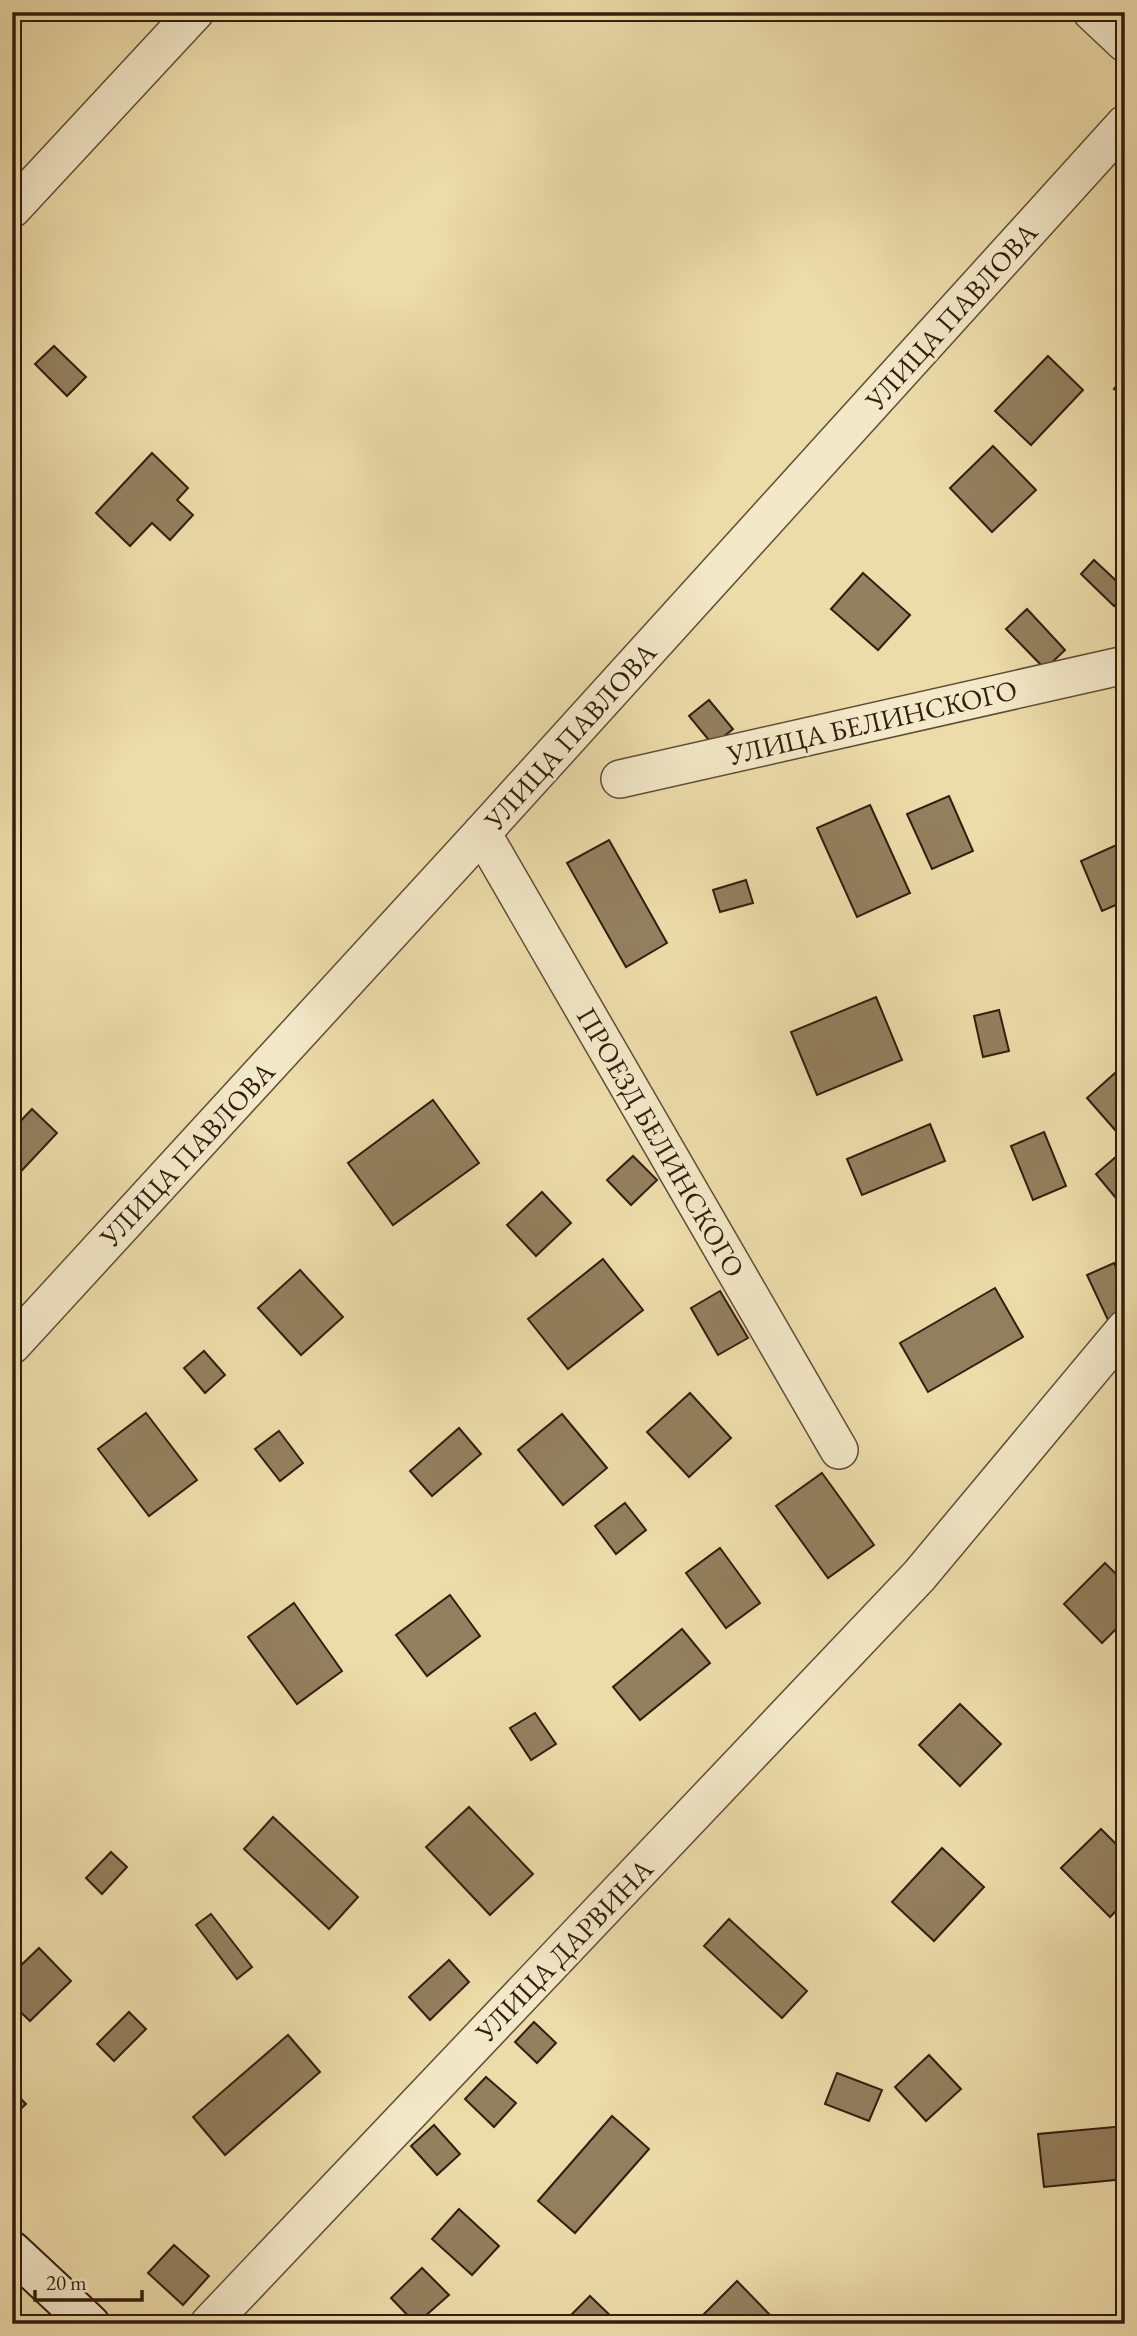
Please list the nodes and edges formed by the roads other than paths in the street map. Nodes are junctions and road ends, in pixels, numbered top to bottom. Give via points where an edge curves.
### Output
1 (195, 12) edge
2 (1092, 12) edge
3 (1125, 43) edge
4 (1125, 124) edge
5 (12, 209) edge
6 (1125, 665) edge
7 (620, 779) dead end
8 (482, 833) junction
9 (1125, 1329) edge
10 (12, 1345) edge
11 (839, 1450) dead end
12 (12, 2251) edge
13 (90, 2324) edge
14 (209, 2324) edge

1 - 5 street
2 - 3 street
4 - 8 street, УЛИЦА ПАВЛОВА
6 - 7 street, УЛИЦА БЕЛИНСКОГО
8 - 10 street, УЛИЦА ПАВЛОВА
8 - 11 street, ПРОЕЗД БЕЛИНСКОГО
9 - 14 street, УЛИЦА ДАРВИНА via 919,1576
12 - 13 main road

